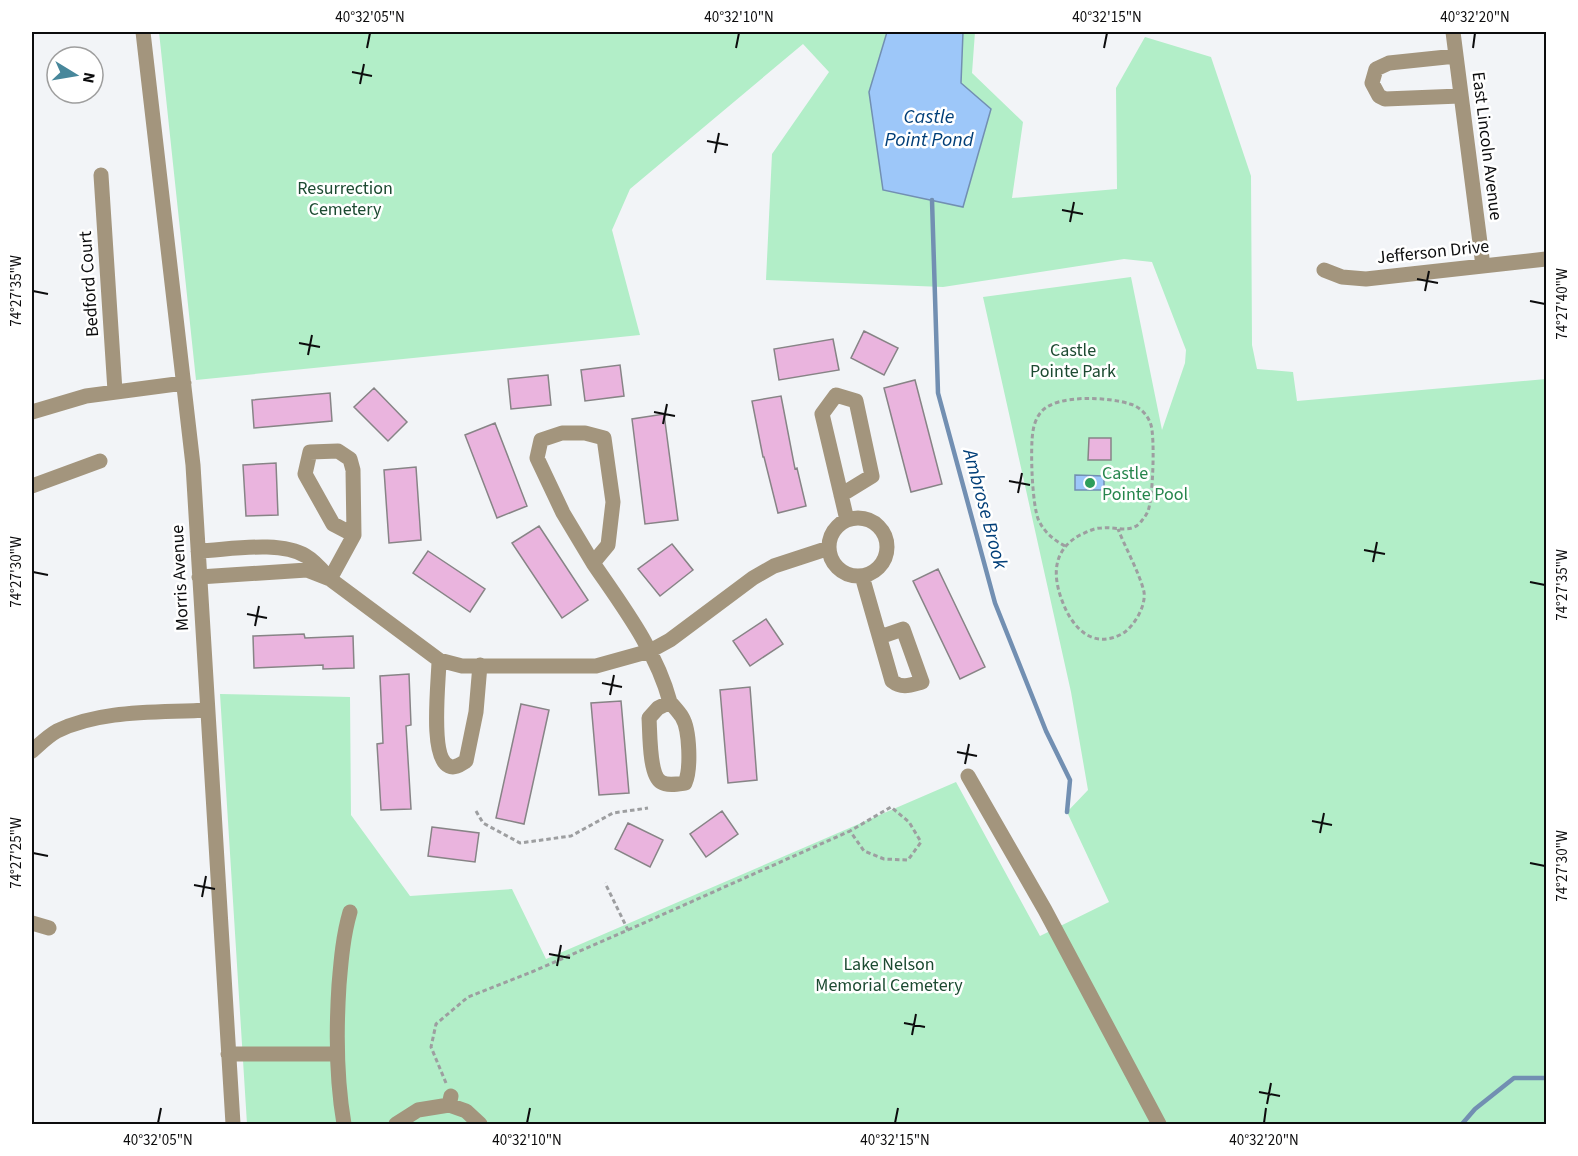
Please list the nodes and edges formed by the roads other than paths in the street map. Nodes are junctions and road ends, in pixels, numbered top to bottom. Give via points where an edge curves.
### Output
1 (144, 32) edge
2 (1453, 32) edge
3 (1456, 56) junction
4 (1460, 96) junction
5 (101, 175) dead end
6 (1546, 259) edge
7 (1483, 266) junction
8 (1324, 270) dead end
9 (184, 383) junction
10 (115, 391) junction
11 (32, 412) edge
12 (100, 461) dead end
13 (32, 486) edge
14 (841, 495) junction
15 (847, 520) junction
16 (354, 535) junction
17 (829, 548) junction
18 (198, 551) junction
19 (593, 563) junction
20 (862, 576) junction
21 (199, 577) junction
22 (330, 579) junction
23 (880, 637) dead end
24 (650, 651) junction
25 (440, 660) junction
26 (480, 665) junction
27 (670, 702) junction
28 (207, 710) junction
29 (32, 751) edge
30 (968, 776) dead end
31 (350, 912) dead end
32 (32, 923) edge
33 (49, 928) dead end
34 (228, 1054) junction
35 (336, 1054) junction
36 (233, 1125) edge
37 (344, 1125) edge
38 (396, 1125) edge
39 (480, 1125) edge
40 (1159, 1125) edge

1 - 9 street, Morris Avenue
2 - 3 street, East Lincoln Avenue
3 - 4 street, East Lincoln Avenue
3 - 4 street via 1381,65 1372,83 1385,99
4 - 7 street, East Lincoln Avenue
5 - 10 street, Bedford Court
6 - 7 street, Jefferson Drive
7 - 8 street, Jefferson Drive via 1366,279 1342,277
9 - 10 street
9 - 18 street, Morris Avenue
10 - 11 street
12 - 13 street
14 - 14 street via 822,414 836,395 856,401 872,476
14 - 15 street
15 - 17 street via 834,531
15 - 20 street via 866,519 882,531 886,540 885,559 872,574
16 - 16 street via 350,459 338,451 310,452 305,474 333,524
16 - 22 street
17 - 20 street via 836,566 843,572
17 - 24 street via 774,566 753,578
18 - 21 street, Morris Avenue
18 - 22 street via 294,550 309,556
19 - 19 street via 608,545 613,502 604,438 562,433 542,440 537,458
19 - 24 street
20 - 23 street
21 - 22 street via 307,570
21 - 28 street, Morris Avenue
22 - 25 street
24 - 26 street via 596,666
24 - 27 street
25 - 26 street via 462,666
25 - 26 street via 436,725 441,759 454,767 466,761 472,742
27 - 27 street via 683,719 689,773 685,783 672,785 661,783 656,776 649,717
28 - 29 street via 114,715 86,721 57,732
28 - 34 street, Morris Avenue
30 - 40 street via 1045,910
31 - 35 street via 340,969
32 - 33 street
34 - 35 street
34 - 36 street, Morris Avenue
35 - 37 street
38 - 39 street via 418,1110 450,1100

